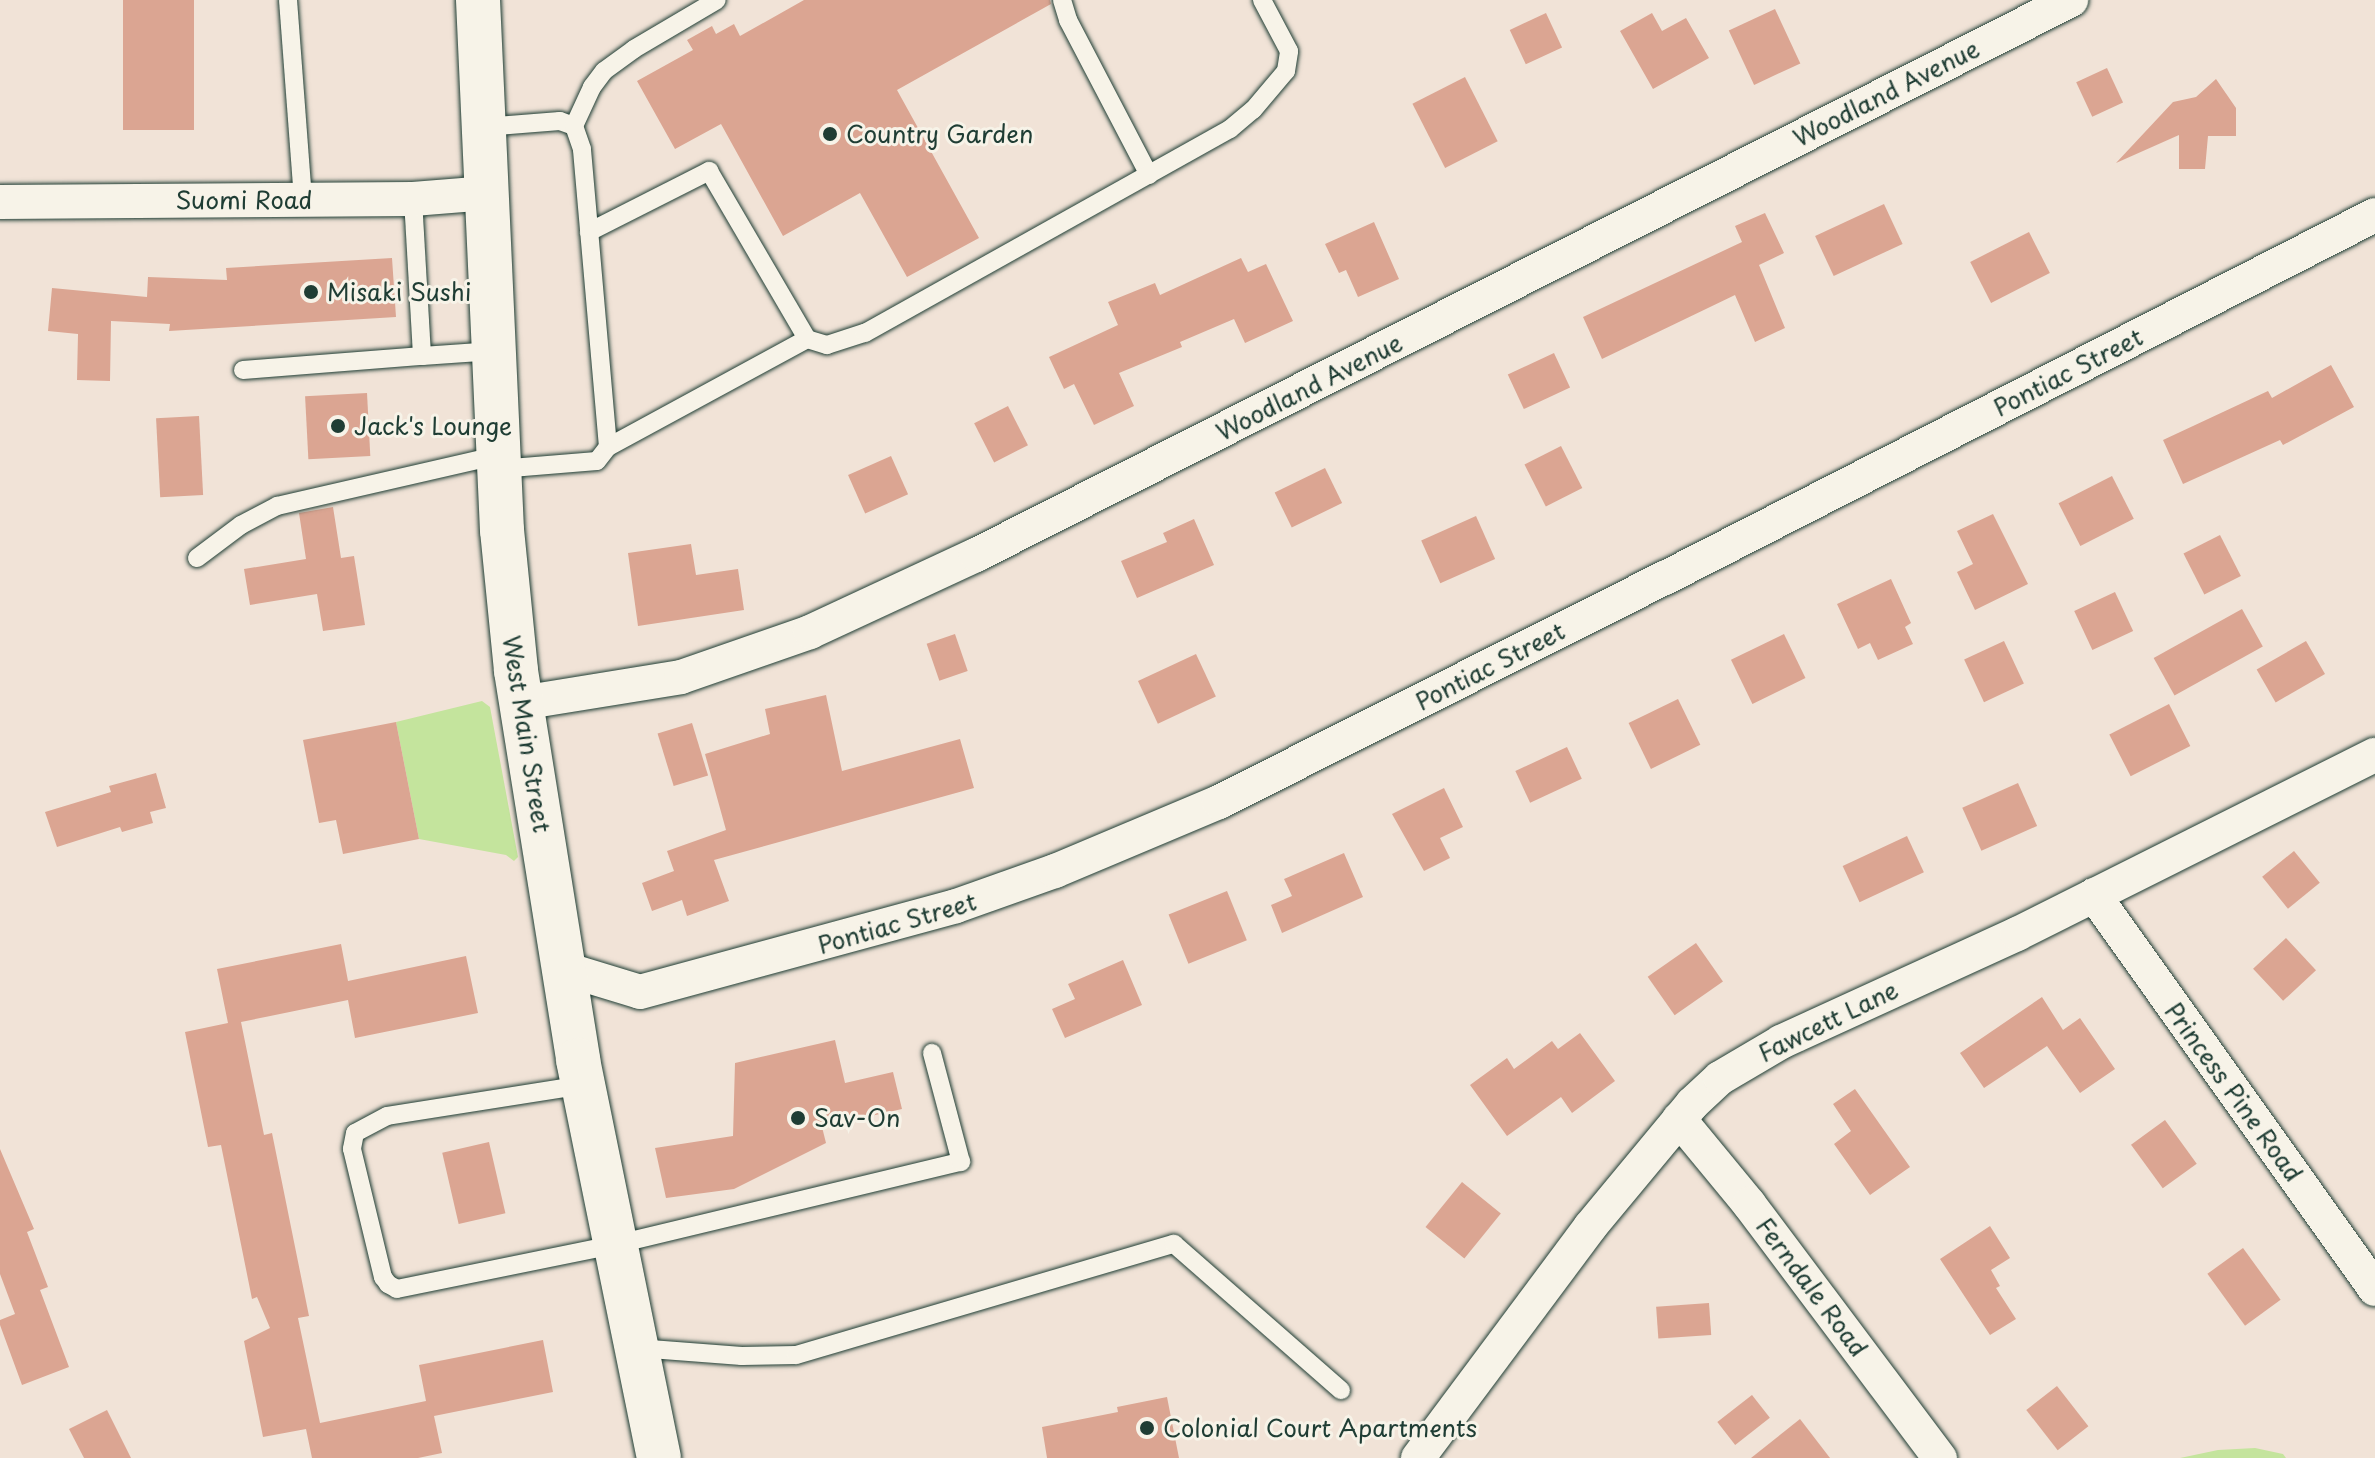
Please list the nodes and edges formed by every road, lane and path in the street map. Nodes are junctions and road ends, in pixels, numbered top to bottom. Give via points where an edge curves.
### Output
1 (288, 0) edge
2 (478, 0) edge
3 (717, 0) edge
4 (1062, 0) edge
5 (1262, 0) edge
6 (2071, 0) edge
7 (574, 126) junction
8 (484, 127) junction
9 (1149, 175) junction
10 (488, 193) junction
11 (413, 199) junction
12 (303, 200) junction
13 (0, 202) edge
14 (2375, 215) edge
15 (589, 232) junction
16 (807, 339) junction
17 (496, 351) junction
18 (422, 356) junction
19 (243, 370) dead end
20 (608, 447) junction
21 (499, 462) junction
22 (197, 558) dead end
23 (521, 703) junction
24 (2375, 755) edge
25 (2094, 895) junction
26 (565, 969) junction
27 (932, 1053) dead end
28 (583, 1085) junction
29 (1679, 1119) junction
30 (614, 1245) junction
31 (2375, 1289) edge
32 (634, 1348) junction
33 (1341, 1390) dead end
34 (659, 1458) edge
35 (1418, 1458) edge
36 (1940, 1458) edge

1 - 12 lane
2 - 8 main road, West Main Street
3 - 7 lane via 604,71
4 - 9 lane
5 - 9 lane via 1289,51 1286,71 1230,129
6 - 23 street, Woodland Avenue via 1047,519 810,632 681,677
7 - 8 lane via 560,121
7 - 15 lane via 582,149
8 - 10 main road, West Main Street
9 - 16 lane via 865,333 827,345
10 - 11 street, Suomi Road
10 - 17 main road, West Main Street
11 - 12 street, Suomi Road
11 - 18 lane
12 - 13 street, Suomi Road
14 - 26 street, Pontiac Street via 1219,802 1055,871 942,911 640,992
15 - 16 lane via 709,171
15 - 20 lane
16 - 20 lane
17 - 18 lane
17 - 21 main road, West Main Street
18 - 19 lane
20 - 21 lane via 597,461
21 - 22 lane via 277,506
21 - 23 main road, West Main Street
23 - 26 main road, West Main Street
24 - 25 street, Fawcett Lane
25 - 29 street, Fawcett Lane via 1743,1062
25 - 31 street, Princess Pine Road
26 - 28 main road, West Main Street
27 - 30 lane via 961,1162
28 - 30 main road, West Main Street
28 - 30 lane via 387,1116 355,1133 352,1149 383,1277 397,1289
29 - 35 street, Fawcett Lane via 1590,1227
29 - 36 street, Ferndale Road
30 - 32 main road, West Main Street
32 - 33 lane via 796,1355 1174,1244
32 - 34 main road, West Main Street

